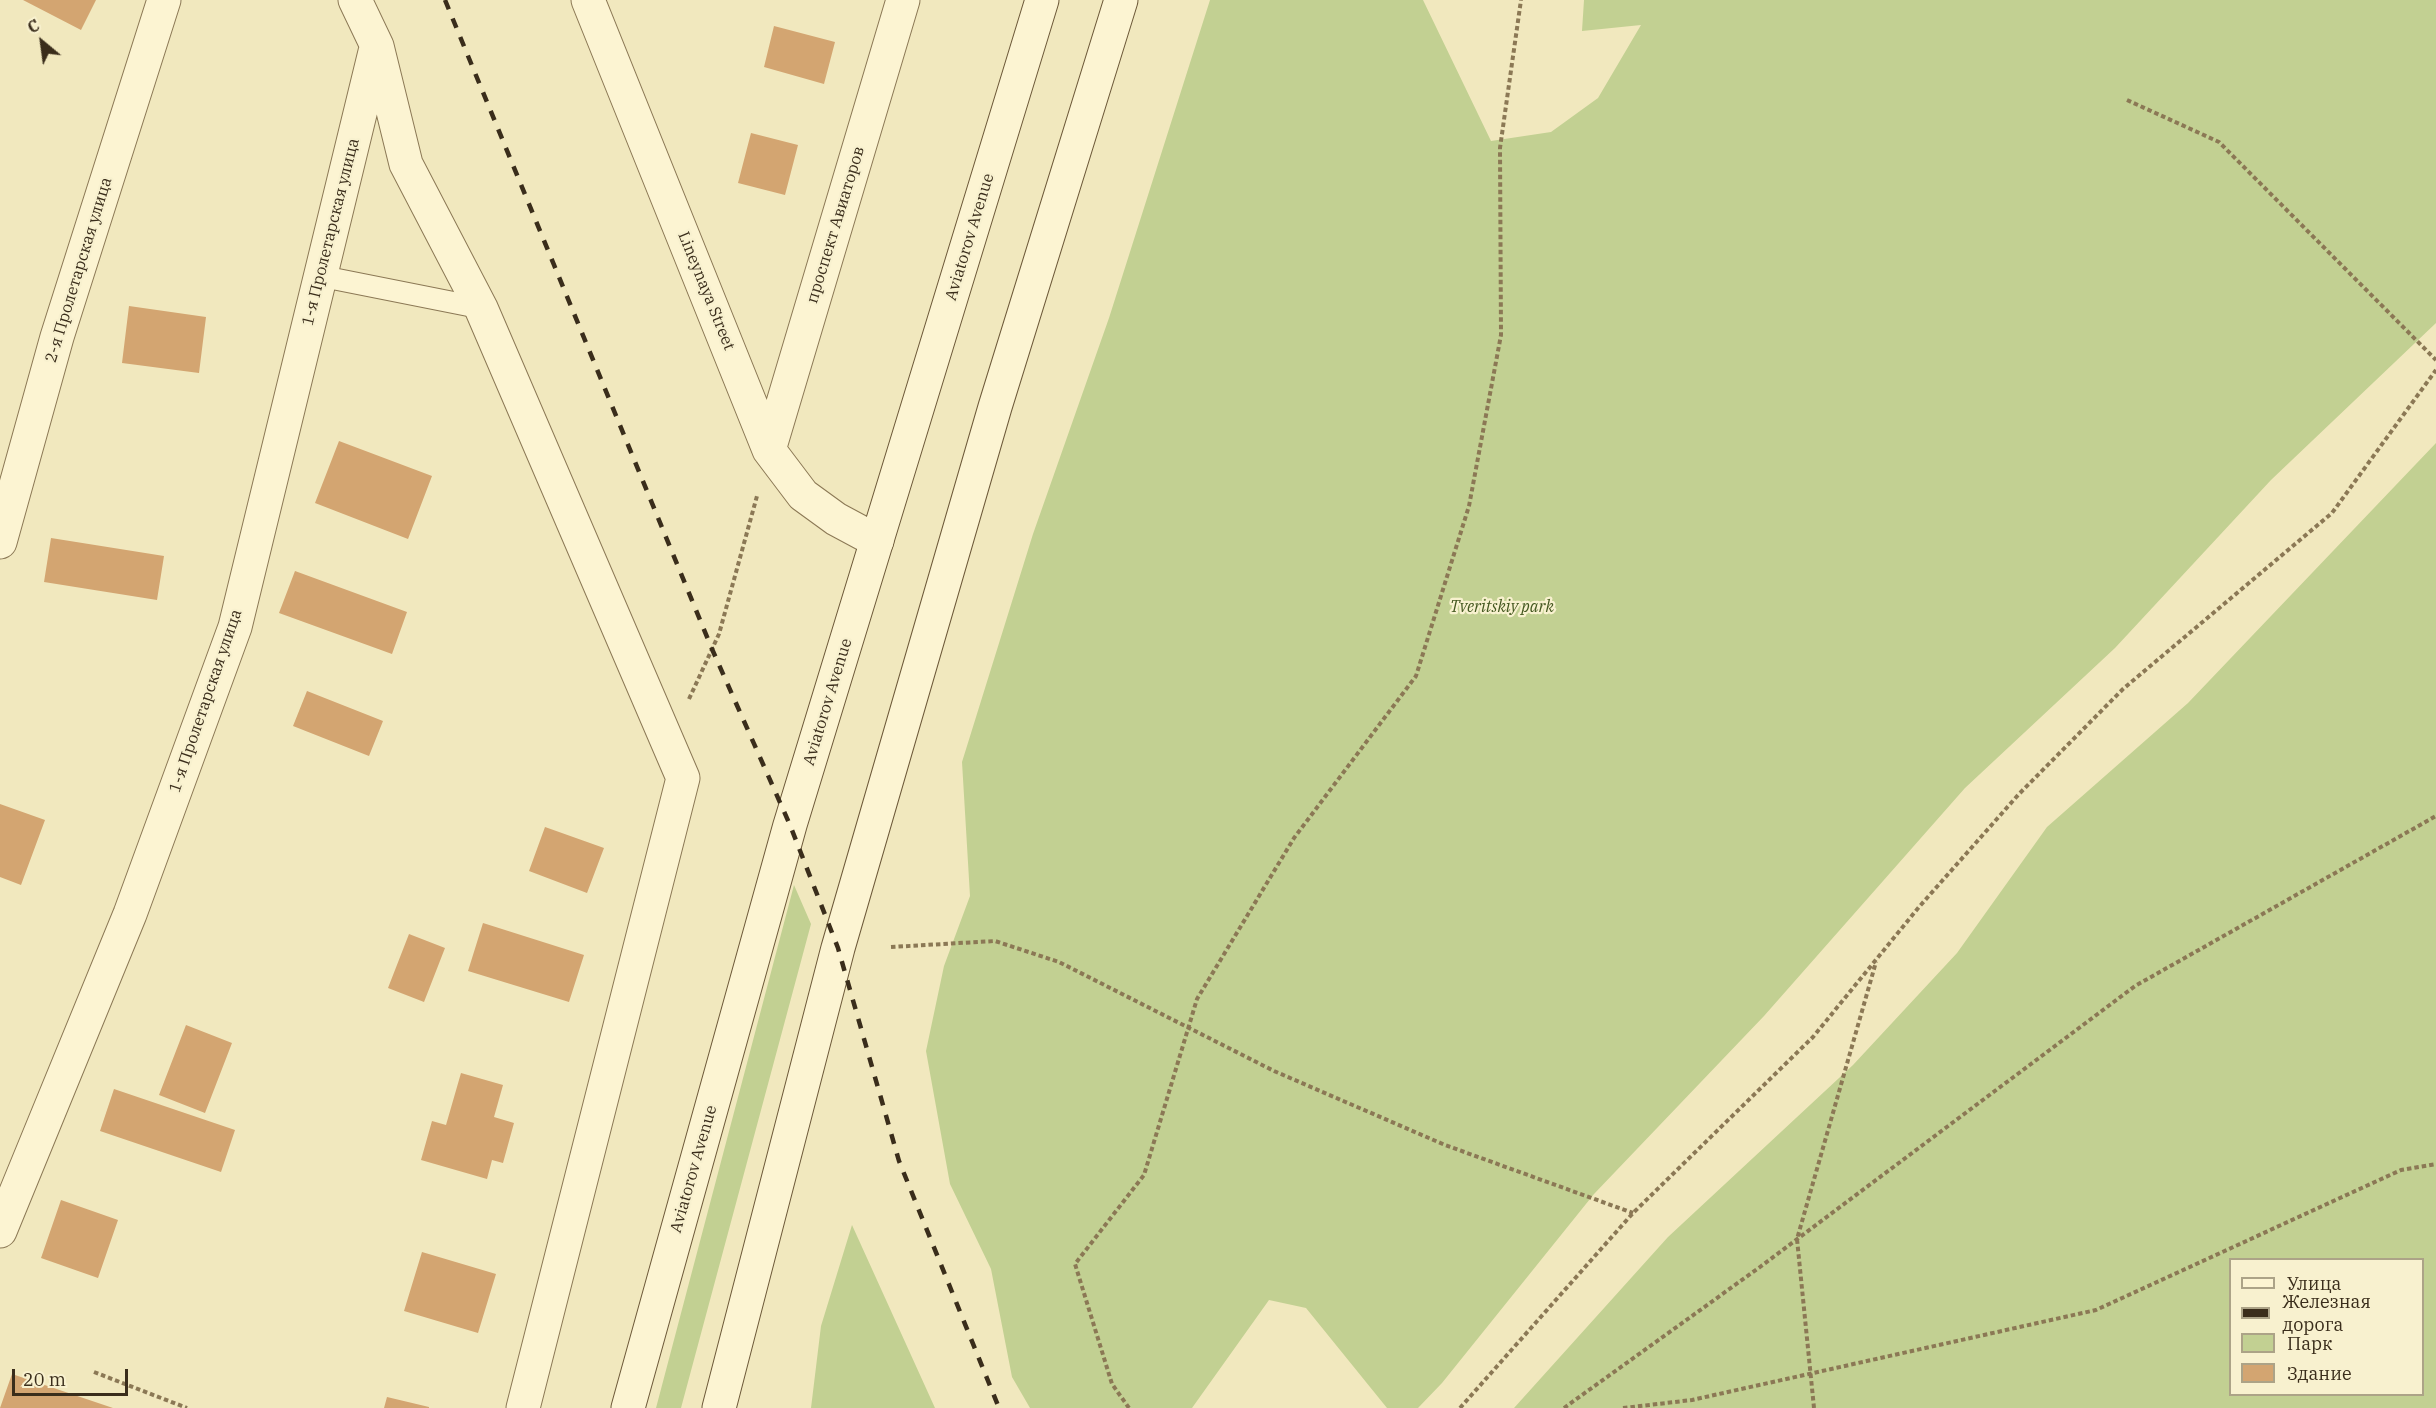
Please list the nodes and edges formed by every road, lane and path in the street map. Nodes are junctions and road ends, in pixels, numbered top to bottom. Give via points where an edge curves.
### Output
1 (164, 0) edge
2 (355, 0) edge
3 (588, 0) edge
4 (903, 0) edge
5 (1042, 0) edge
6 (1121, 0) edge
7 (1521, 0) edge
8 (377, 46) junction
9 (2127, 100) dead end
10 (320, 276) junction
11 (481, 308) junction
12 (2436, 360) edge
13 (2436, 370) edge
14 (769, 450) junction
15 (877, 541) junction
16 (0, 542) edge
17 (668, 743) junction
18 (2436, 816) edge
19 (891, 947) dead end
20 (1877, 958) junction
21 (1188, 1028) junction
22 (2436, 1164) edge
23 (1633, 1212) junction
24 (0, 1231) edge
25 (1797, 1239) junction
26 (94, 1372) dead end
27 (1812, 1374) junction
28 (187, 1408) edge
29 (523, 1408) edge
30 (628, 1408) edge
31 (719, 1408) edge
32 (1129, 1408) edge
33 (1460, 1408) edge
34 (1564, 1408) edge
35 (1623, 1408) edge
36 (1814, 1408) edge

1 - 16 street, 2-я Пролетарская улица via 57,337
2 - 8 street
3 - 14 street, Lineynaya Street
4 - 14 street, проспект Авиаторов
5 - 15 street, Aviatorov Avenue
6 - 31 street via 995,406 851,902
7 - 21 path via 1500,148 1500,335 1469,506 1416,676 1294,838 1197,999
8 - 10 street, 1-я Пролетарская улица
8 - 11 street via 406,164
9 - 12 path via 2219,142
10 - 11 lane
10 - 24 street, 1-я Пролетарская улица via 235,627 130,914
11 - 17 street
13 - 20 path via 2332,513 2123,689 2019,794
14 - 15 street, Lineynaya Street via 803,495
14 - 17 path via 719,634
15 - 30 street, Aviatorov Avenue via 790,825
17 - 29 street via 683,778
18 - 25 path via 2135,986
19 - 21 path via 996,941 1059,962
20 - 23 path via 1813,1037
20 - 25 path
21 - 23 path via 1274,1071 1445,1145
21 - 32 path via 1144,1175 1075,1264 1112,1384
22 - 27 path via 2401,1170 2096,1310
23 - 33 path
25 - 27 path
25 - 34 path
26 - 28 path
27 - 35 path via 1692,1400
27 - 36 path

